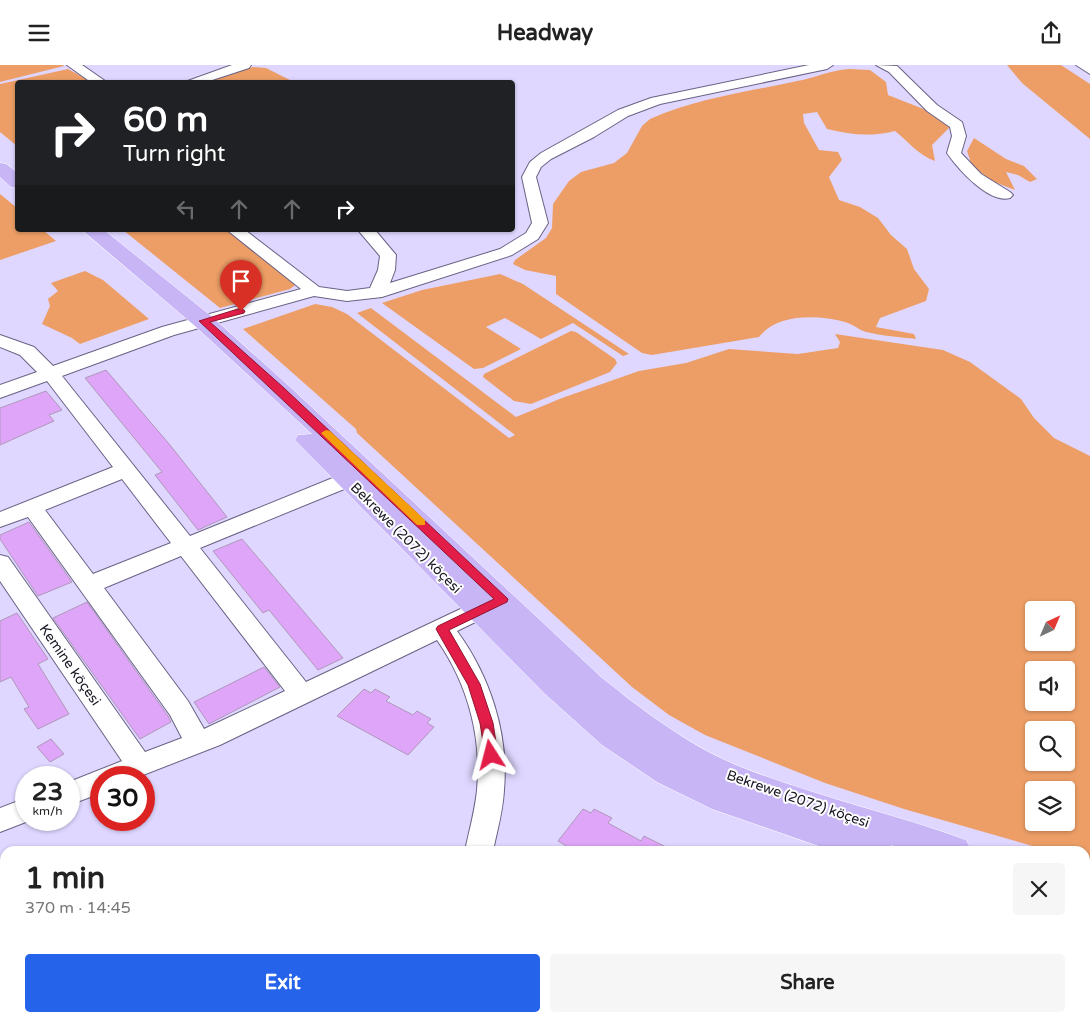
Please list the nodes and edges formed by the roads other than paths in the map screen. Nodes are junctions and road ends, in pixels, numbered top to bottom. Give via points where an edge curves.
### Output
1 (73, 65) edge
2 (245, 65) edge
3 (827, 65) edge
4 (1082, 65) edge
5 (887, 67) edge
6 (1090, 70) edge
7 (97, 80) edge
8 (198, 80) edge
9 (0, 153) edge
10 (15, 166) edge
11 (0, 168) edge
12 (15, 180) edge
13 (1005, 195) dead end
14 (76, 232) edge
15 (94, 232) edge
16 (238, 232) edge
17 (368, 232) edge
18 (314, 291) junction
19 (376, 293) junction
20 (195, 323) junction
21 (0, 340) edge
22 (51, 374) junction
23 (0, 392) edge
24 (127, 469) junction
25 (347, 480) junction
26 (32, 507) junction
27 (0, 520) edge
28 (186, 547) junction
29 (0, 563) edge
30 (89, 585) junction
31 (491, 605) junction
32 (442, 629) junction
33 (302, 695) junction
34 (198, 743) junction
35 (140, 766) joint
36 (15, 814) edge
37 (0, 820) edge
38 (480, 846) edge
39 (861, 846) edge
40 (939, 846) edge

1 - 7 street
2 - 8 street
3 - 19 street via 663,99 623,113 535,165 529,177 540,223 524,242 492,257
4 - 6 street
5 - 13 street via 932,108 957,125 959,136 954,153 961,165 973,177
9 - 10 main road
11 - 12 main road
14 - 20 main road, Bekrewe (2072) köçesi
15 - 20 main road, Bekrewe (2072) köçesi
16 - 18 street
17 - 19 street via 388,255 388,267
18 - 19 street via 347,296
18 - 20 street
20 - 22 street
20 - 25 main road, Bekrewe (2072) köçesi
20 - 31 main road, Bekrewe (2072) köçesi via 288,397
21 - 22 street via 28,351
22 - 23 street
22 - 24 street
24 - 26 street
24 - 28 street
25 - 28 street
25 - 31 main road, Bekrewe (2072) köçesi
26 - 27 street
26 - 30 street
28 - 30 street
28 - 33 street
29 - 35 street, Kemine köçesi
30 - 34 street via 179,708
31 - 32 street
31 - 39 main road, Bekrewe (2072) köçesi via 555,685 613,736 670,772 724,799
31 - 40 main road, Bekrewe (2072) köçesi via 630,717 679,751 734,779
32 - 33 street
32 - 38 street via 474,684 486,723 491,784
33 - 34 street
34 - 35 street
36 - 37 street

